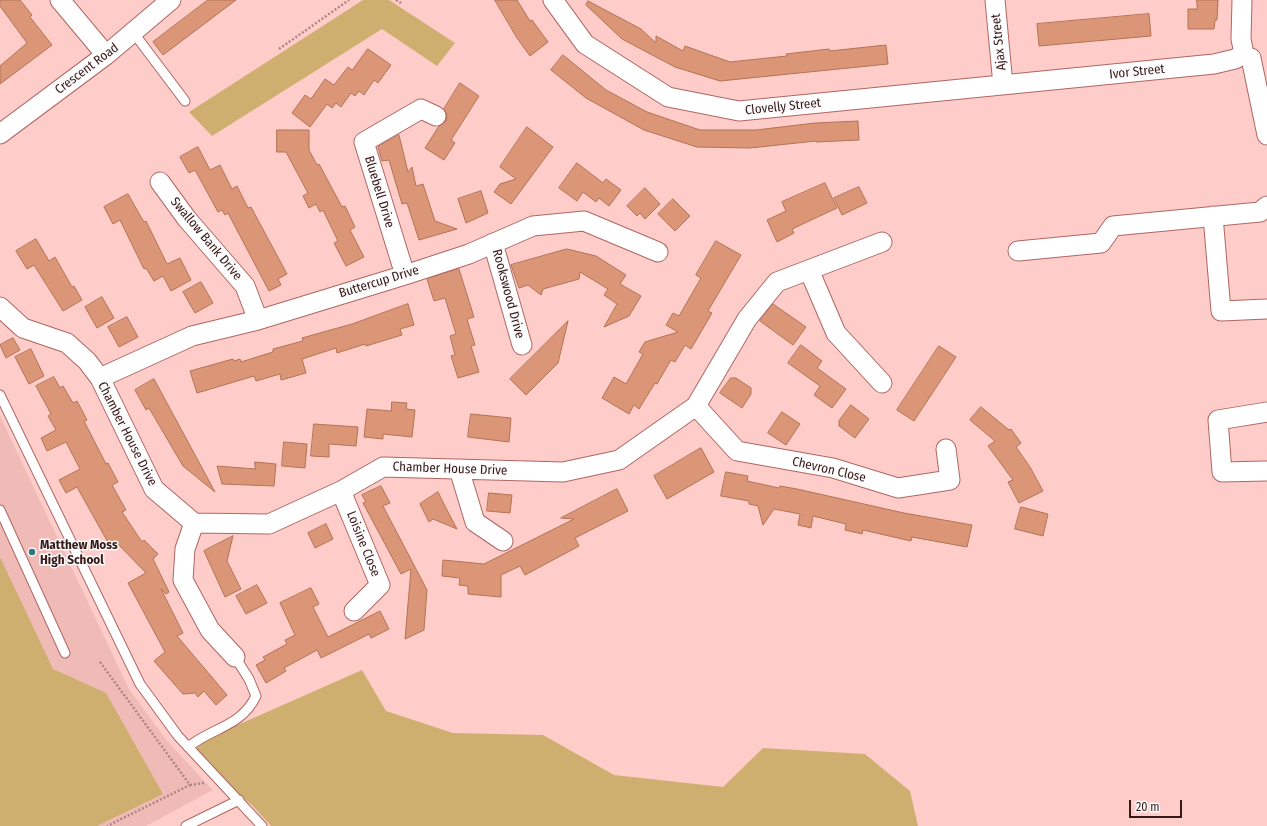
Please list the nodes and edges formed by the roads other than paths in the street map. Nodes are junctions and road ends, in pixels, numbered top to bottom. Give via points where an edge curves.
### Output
1 (60, 0) edge
2 (171, 0) edge
3 (552, 0) edge
4 (995, 0) edge
5 (1242, 0) edge
6 (133, 32) junction
7 (106, 56) junction
8 (1254, 56) edge
9 (1003, 85) junction
10 (185, 101) dead end
11 (436, 116) dead end
12 (0, 134) edge
13 (1267, 135) edge
14 (160, 182) dead end
15 (1267, 206) edge
16 (1213, 216) junction
17 (882, 242) dead end
18 (493, 243) junction
19 (658, 252) dead end
20 (1018, 252) dead end
21 (809, 270) junction
22 (405, 275) junction
23 (0, 307) edge
24 (1267, 309) edge
25 (258, 320) junction
26 (522, 346) dead end
27 (100, 378) junction
28 (882, 383) dead end
29 (0, 395) edge
30 (696, 406) junction
31 (1267, 412) edge
32 (946, 449) dead end
33 (459, 469) junction
34 (1267, 471) edge
35 (341, 491) junction
36 (0, 510) edge
37 (194, 523) junction
38 (503, 541) dead end
39 (354, 611) dead end
40 (65, 653) dead end
41 (235, 657) joint
42 (188, 747) junction
43 (238, 800) junction
44 (186, 826) edge
45 (262, 826) edge

1 - 7 street
2 - 6 street, Crescent Road
3 - 9 street, Clovelly Street via 585,44 668,97 739,111
4 - 9 street, Ajax Street
5 - 8 street via 1241,39
6 - 7 street, Crescent Road
6 - 10 lane
7 - 12 street, Crescent Road
8 - 9 street, Ivor Street via 1214,64
8 - 13 street
11 - 22 street, Bluebell Drive via 421,109 364,142
14 - 25 street, Swallow Bank Drive via 187,219 245,286
15 - 16 street via 1260,212
16 - 20 street via 1113,226 1102,243
16 - 24 street via 1221,311
17 - 21 street, Chamber House Drive
18 - 19 street, Buttercup Drive via 533,226 584,221
18 - 22 street, Buttercup Drive via 469,254
18 - 26 street, Rookswood Drive
21 - 28 street via 836,333
21 - 30 street, Chamber House Drive via 777,282 747,319
22 - 25 street, Buttercup Drive
23 - 27 street, Chamber House Drive via 23,328 67,343 87,361
25 - 27 street, Buttercup Drive via 192,336
27 - 37 street, Chamber House Drive via 154,489
29 - 42 lane via 140,684
30 - 32 street, Chevron Close via 737,451 833,468 898,488 950,480
30 - 33 street, Chamber House Drive via 619,460 563,472
31 - 34 street via 1218,420 1222,472
33 - 35 street, Chamber House Drive via 383,467
33 - 38 street via 475,522
35 - 37 street, Chamber House Drive via 269,524
35 - 39 street, Loisine Close via 380,585
36 - 40 lane
37 - 41 street via 185,549 183,580 210,630
41 - 42 lane via 256,696 251,706 241,717 199,738
42 - 43 lane
43 - 44 lane
43 - 45 lane

